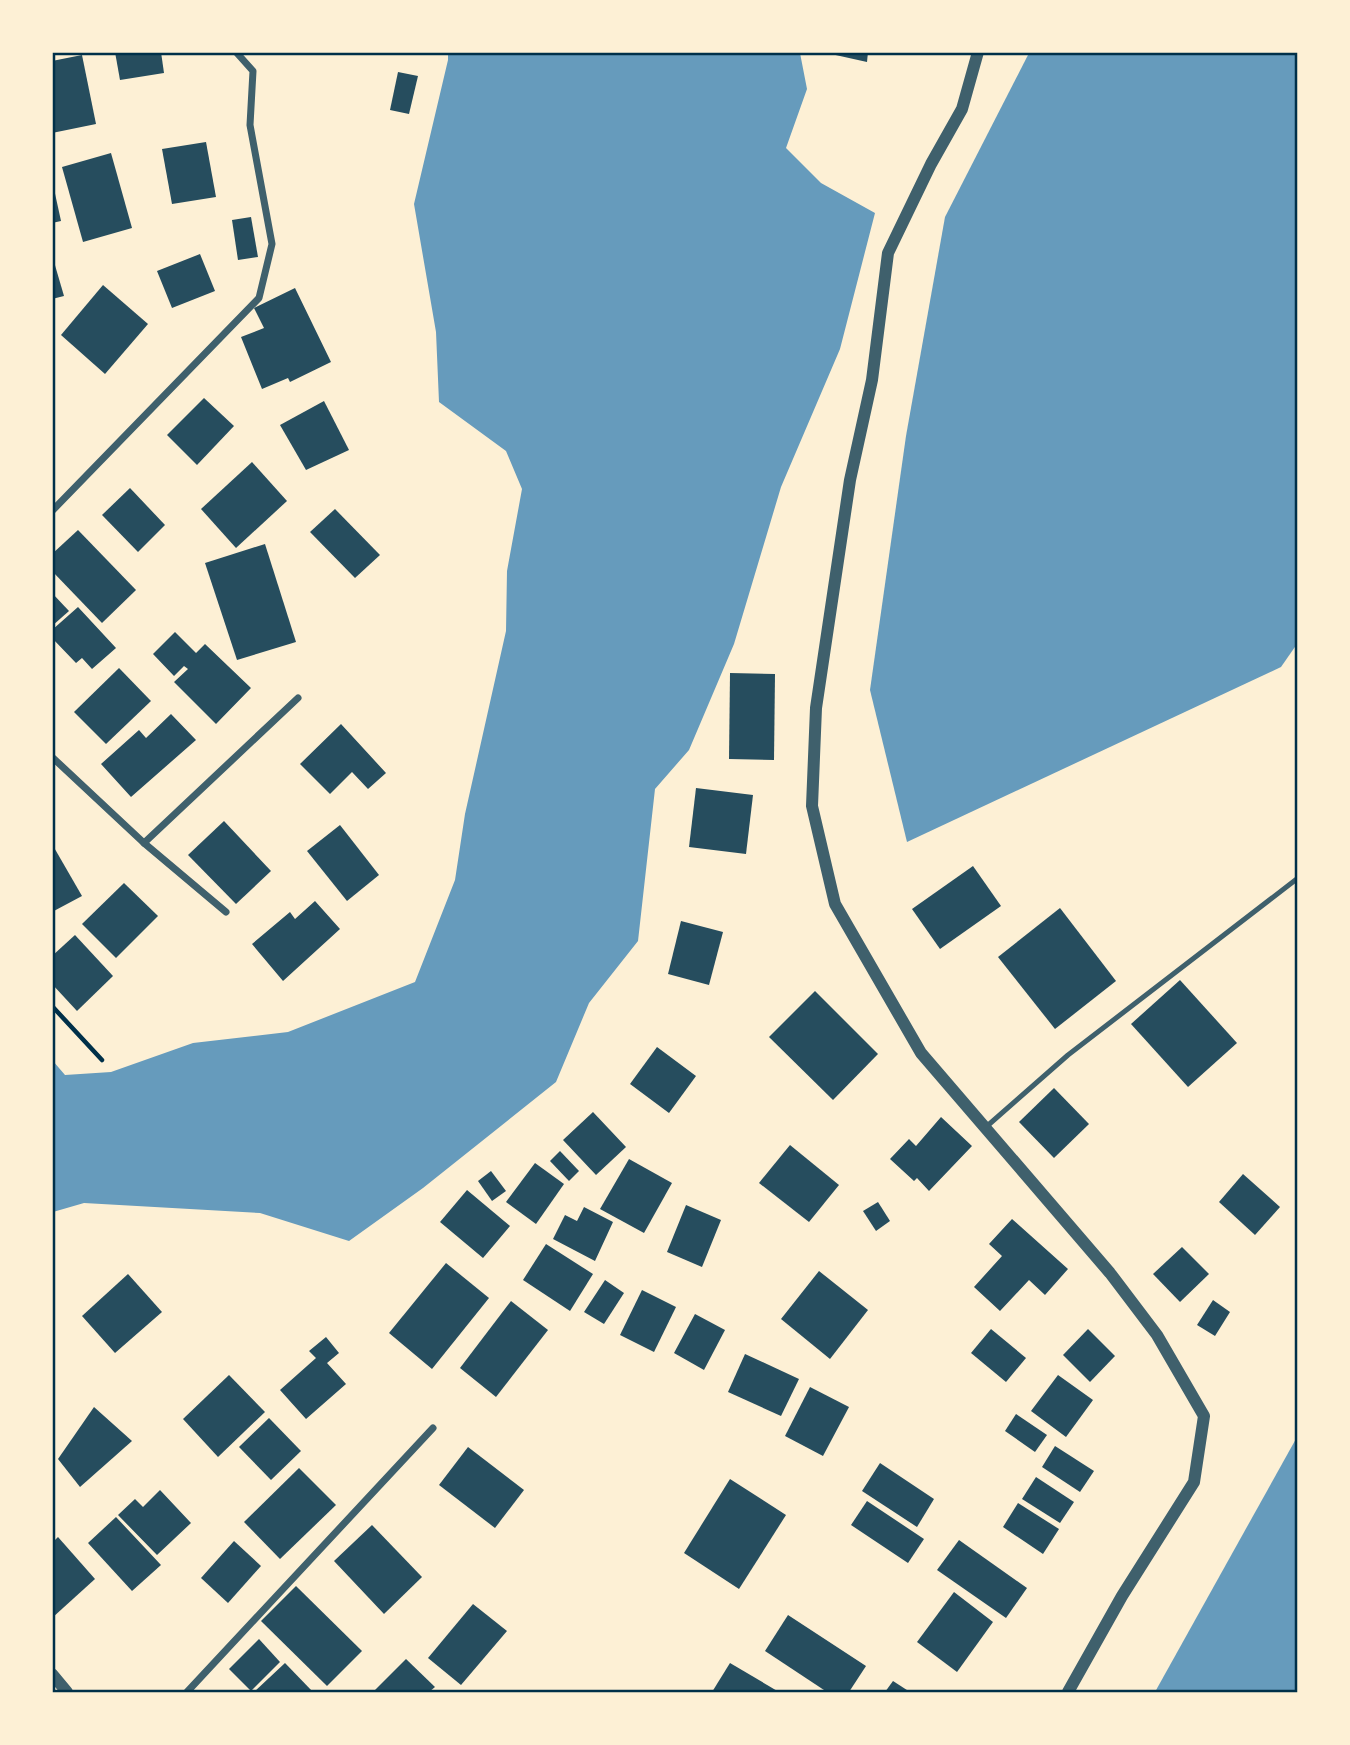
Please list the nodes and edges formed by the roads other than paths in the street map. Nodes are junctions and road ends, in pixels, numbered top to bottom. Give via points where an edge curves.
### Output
1 (236, 52) edge
2 (978, 52) edge
3 (52, 511) edge
4 (298, 698) dead end
5 (52, 757) edge
6 (144, 843) junction
7 (1297, 877) edge
8 (226, 912) dead end
9 (986, 1127) junction
10 (433, 1428) dead end
11 (52, 1674) edge
12 (67, 1692) edge
13 (187, 1692) edge
14 (1068, 1692) edge

1 - 3 street via 253,71 250,125 272,244 259,298
2 - 9 street via 962,109 888,253 872,380 850,481 816,708 812,806 835,904 921,1053
4 - 6 street
5 - 6 street
6 - 8 street
7 - 9 lane via 1068,1055
9 - 14 street via 1157,1335 1204,1416 1194,1482
10 - 13 street
11 - 12 street

